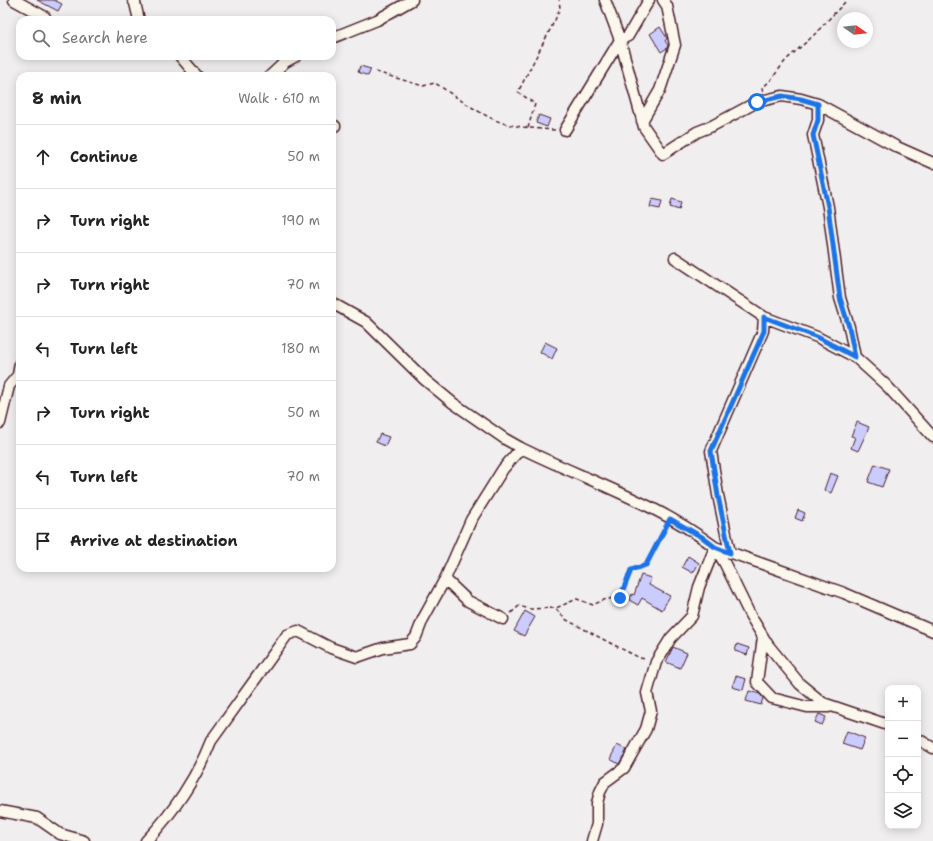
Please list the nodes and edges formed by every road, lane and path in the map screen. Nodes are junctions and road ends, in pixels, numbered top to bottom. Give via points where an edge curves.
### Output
1 (14, 0) edge
2 (133, 0) edge
3 (412, 0) edge
4 (560, 0) edge
5 (605, 0) edge
6 (650, 0) edge
7 (663, 0) edge
8 (847, 0) edge
9 (43, 16) edge
10 (138, 16) edge
11 (336, 36) edge
12 (620, 40) junction
13 (183, 60) edge
14 (289, 60) edge
15 (194, 72) edge
16 (274, 72) edge
17 (376, 72) dead end
18 (766, 100) junction
19 (818, 104) junction
20 (642, 121) junction
21 (528, 128) junction
22 (565, 130) joint
23 (933, 163) edge
24 (675, 258) dead end
25 (336, 305) edge
26 (764, 317) junction
27 (855, 357) junction
28 (16, 377) edge
29 (0, 423) edge
30 (933, 437) edge
31 (521, 448) junction
32 (670, 519) junction
33 (715, 547) junction
34 (730, 553) junction
35 (445, 579) junction
36 (556, 608) junction
37 (503, 619) joint
38 (933, 631) edge
39 (763, 637) junction
40 (656, 662) junction
41 (835, 707) junction
42 (885, 724) edge
43 (921, 741) edge
44 (933, 748) edge
45 (0, 811) edge
46 (84, 841) edge
47 (146, 841) edge
48 (592, 841) edge

1 - 9 street
2 - 10 street
3 - 11 street via 377,20
4 - 21 path via 555,20 518,92 535,104
5 - 12 street
6 - 12 street via 628,36
7 - 20 street via 675,45 660,90
8 - 18 path via 786,60 762,88
12 - 20 street
12 - 22 street
13 - 15 street
14 - 16 street
17 - 21 path via 423,86 435,83 494,120
18 - 19 street via 782,96
18 - 20 street via 697,132 663,154 644,128
19 - 23 street
19 - 27 street via 818,120 813,135 828,207 840,298
21 - 22 path
24 - 26 street
25 - 31 street via 366,322 425,380 453,403
26 - 27 street via 817,337
26 - 34 street via 764,331 711,451
27 - 30 street via 887,386
28 - 29 street via 9,386
31 - 32 street via 627,496
31 - 35 street via 503,469 471,520
32 - 33 street
32 - 36 path via 646,565 631,570 620,598 603,600 593,605 577,599
33 - 34 street
33 - 39 street
33 - 40 street via 699,587 692,616 671,638
34 - 38 street via 844,593
35 - 37 street via 468,601
35 - 47 street via 410,644 382,648 357,657 331,648 298,631 287,635 211,741 205,757 184,792 159,828
36 - 37 path via 530,609 519,606
36 - 40 path via 565,619 587,631 640,658
39 - 41 street via 800,684 823,703
39 - 41 street via 757,682 772,698 807,707
40 - 48 street via 647,693 651,712 646,729 624,768 605,782 600,792 597,824
41 - 42 street
43 - 44 street
45 - 46 street via 37,818 60,834

